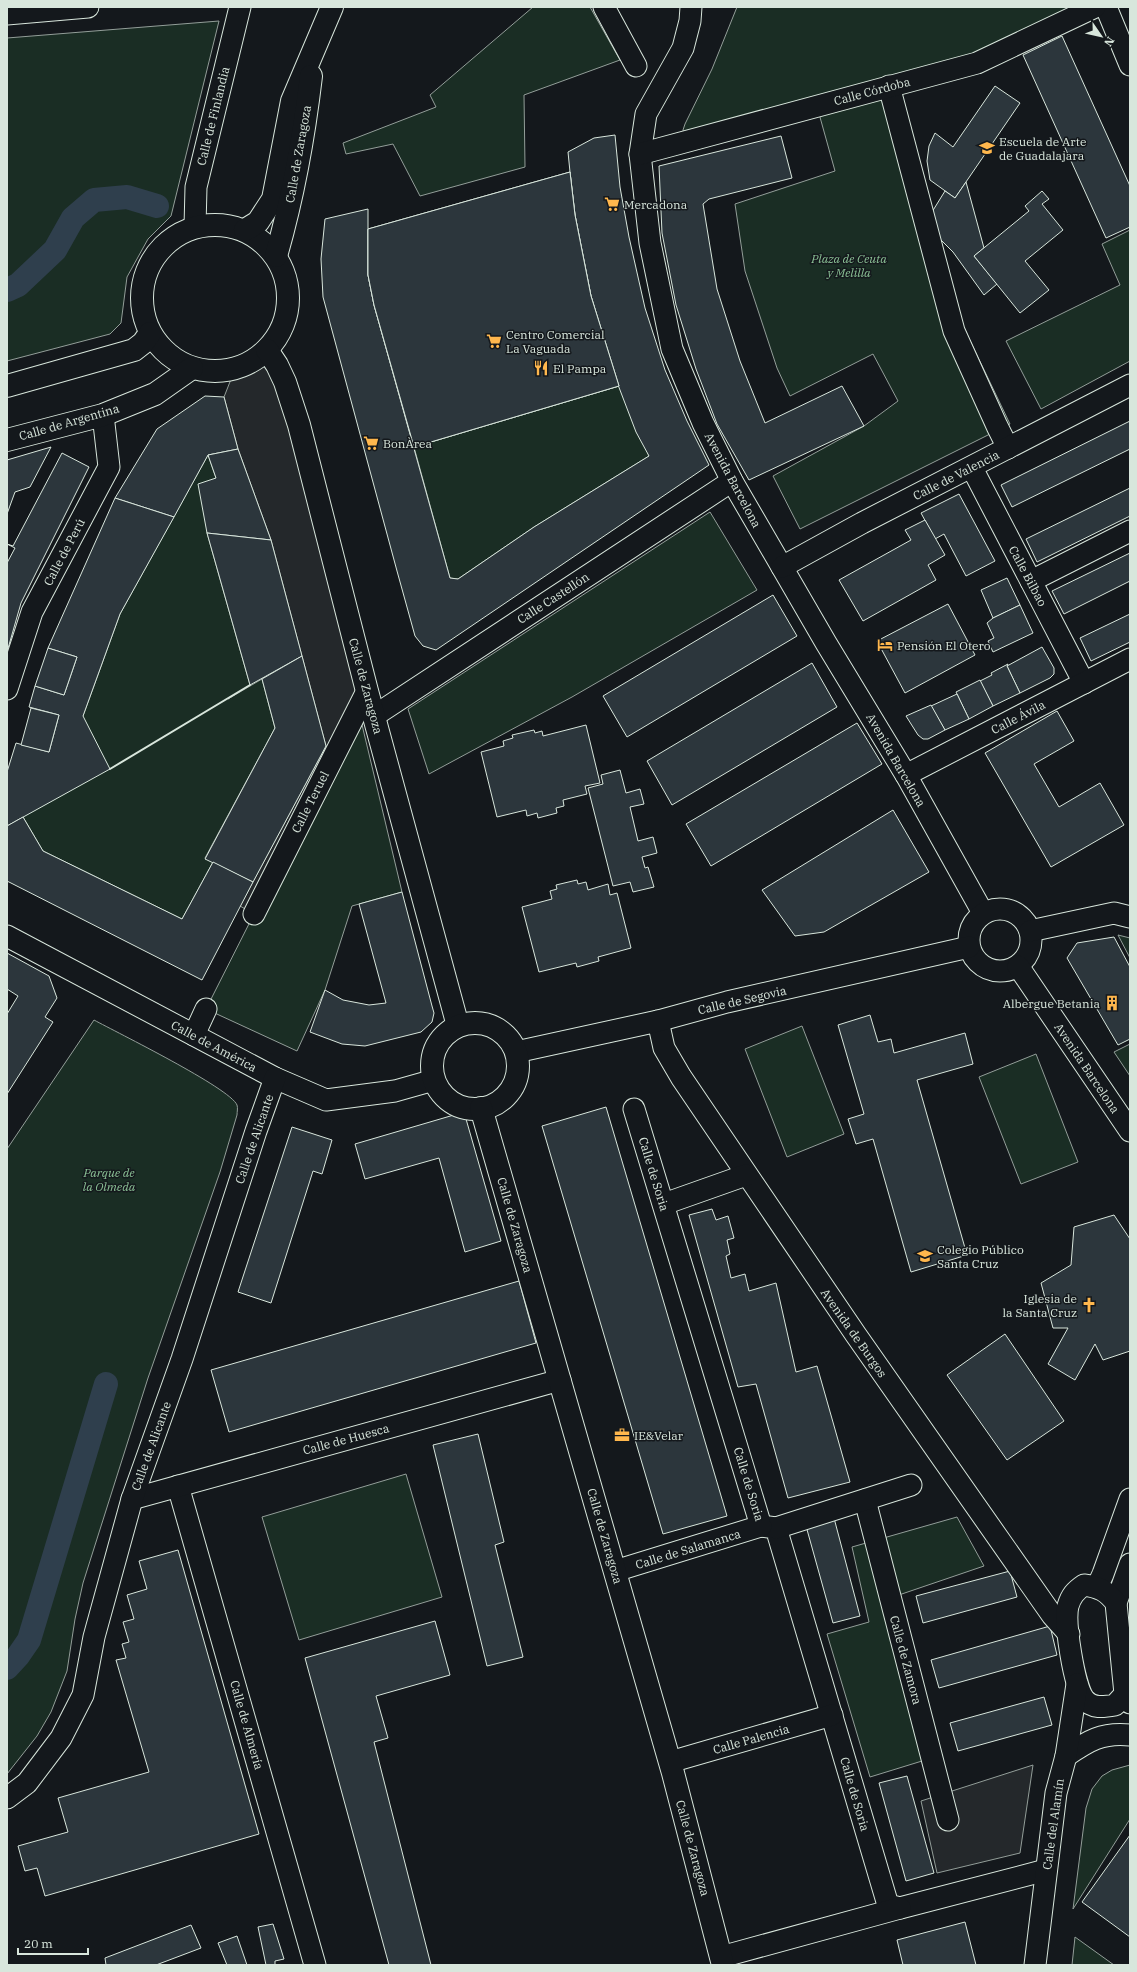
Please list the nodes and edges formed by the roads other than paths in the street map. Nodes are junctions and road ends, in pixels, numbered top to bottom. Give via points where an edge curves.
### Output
1 (88, 7) edge
2 (240, 7) edge
3 (332, 7) edge
4 (604, 7) edge
5 (691, 7) edge
6 (1095, 7) edge
7 (1106, 7) edge
8 (7, 14) edge
9 (314, 51) junction
10 (1129, 59) edge
11 (636, 66) dead end
12 (889, 86) junction
13 (640, 154) junction
14 (196, 226) junction
15 (245, 230) junction
16 (276, 256) junction
17 (150, 333) junction
18 (267, 350) junction
19 (192, 368) junction
20 (7, 386) edge
21 (1130, 386) edge
22 (103, 415) junction
23 (7, 440) edge
24 (1008, 448) junction
25 (972, 468) junction
26 (732, 480) junction
27 (1130, 531) edge
28 (782, 567) junction
29 (1031, 581) junction
30 (1130, 659) edge
31 (1084, 683) junction
32 (7, 689) edge
33 (367, 691) junction
34 (374, 716) junction
35 (906, 775) junction
36 (983, 913) junction
37 (254, 914) dead end
38 (1130, 917) edge
39 (1030, 931) junction
40 (7, 936) edge
41 (968, 947) junction
42 (1018, 966) junction
43 (206, 1009) dead end
44 (658, 1021) junction
45 (458, 1026) junction
46 (194, 1034) junction
47 (516, 1052) junction
48 (275, 1078) junction
49 (434, 1080) junction
50 (481, 1108) junction
51 (634, 1109) dead end
52 (1130, 1131) edge
53 (746, 1175) junction
54 (664, 1204) junction
55 (560, 1380) junction
56 (911, 1485) dead end
57 (178, 1486) junction
58 (132, 1499) junction
59 (1130, 1499) edge
60 (865, 1500) junction
61 (769, 1527) junction
62 (1130, 1564) edge
63 (615, 1571) junction
64 (1097, 1587) junction
65 (1116, 1603) junction
66 (1069, 1634) junction
67 (1077, 1684) junction
68 (1128, 1698) edge
69 (832, 1715) junction
70 (1130, 1735) edge
71 (1066, 1756) junction
72 (670, 1762) junction
73 (7, 1798) edge
74 (948, 1820) dead end
75 (1046, 1870) junction
76 (900, 1908) junction
77 (722, 1961) edge
78 (316, 1965) edge
79 (1035, 1965) edge

1 - 8 street
2 - 14 street, Calle de Finlandia via 196,187
3 - 9 street, Calle de Zaragoza
4 - 11 street
5 - 13 street, Avenida Barcelona via 683,48 646,114
6 - 12 street, Calle Córdoba via 977,63
7 - 10 street
9 - 15 street, Calle de Zaragoza via 292,101 273,199 258,222
9 - 16 street, Calle de Zaragoza via 307,113 286,223
12 - 13 street, Calle Córdoba
12 - 24 street via 954,331
13 - 26 street, Avenida Barcelona via 650,243 672,349 703,423
14 - 15 street via 229,225
14 - 17 street via 176,235 160,248 149,266 142,289 143,313
15 - 16 street via 263,241
16 - 18 street via 285,274 289,294 287,315 280,334
17 - 19 street via 162,350
17 - 20 street via 134,350
18 - 19 street via 251,362 232,370 212,372
18 - 33 street, Calle de Zaragoza via 285,382 299,425
19 - 22 street, Calle de Argentina via 155,394
21 - 24 street, Calle de Valencia
22 - 23 street, Calle de Argentina
22 - 32 street, Calle de Perú via 109,468 32,612
24 - 25 street, Calle de Valencia
25 - 28 street, Calle de Valencia via 862,523
25 - 29 street, Calle Bilbao
26 - 28 street, Avenida Barcelona
26 - 34 street, Calle Castellón
27 - 29 street
28 - 35 street, Avenida Barcelona
29 - 31 street, Calle Bilbao
30 - 31 street, Calle Ávila
31 - 35 street, Calle Ávila
33 - 34 street, Calle de Zaragoza
33 - 37 street, Calle Teruel
34 - 45 street, Calle de Zaragoza
35 - 36 street, Avenida Barcelona
36 - 39 street via 1003,908 1013,911 1026,921
36 - 41 street via 975,920 968,934
38 - 39 street via 1114,913
39 - 42 street via 1031,945 1028,954
40 - 46 street, Calle de América
41 - 42 street via 974,958 989,970 1003,972
41 - 44 street, Calle de Segovia via 727,1002
42 - 52 street, Avenida Barcelona
43 - 46 street
44 - 47 street, Calle de Segovia
44 - 53 street, Avenida de Burgos via 664,1048
45 - 47 street via 476,1022 493,1026 507,1037
45 - 49 street via 445,1035 435,1048 432,1065
46 - 48 street, Calle de América
47 - 50 street via 518,1070 512,1088 498,1102
48 - 49 street, Calle de América via 326,1100 395,1091
48 - 58 street, Calle de Alicante via 182,1359
49 - 50 street via 441,1093 453,1103 467,1108
50 - 55 street, Calle de Zaragoza
51 - 54 street, Calle de Soria
53 - 54 street
53 - 66 street, Avenida de Burgos via 1052,1615
54 - 61 street, Calle de Soria
55 - 57 street, Calle de Huesca
55 - 63 street, Calle de Zaragoza
56 - 60 street, Calle de Salamanca
57 - 58 street, Calle de Huesca
57 - 78 street, Calle de Almería
58 - 73 street, Calle de Alicante via 94,1636 83,1695 61,1738 27,1783
59 - 64 street
60 - 61 street, Calle de Salamanca
60 - 74 street, Calle de Zamora
61 - 63 street, Calle de Salamanca
61 - 69 street, Calle de Soria
62 - 65 street
63 - 72 street, Calle de Zaragoza
64 - 65 street via 1109,1593
64 - 66 street via 1084,1585 1073,1593 1067,1608
65 - 68 street
66 - 67 street
67 - 68 street via 1084,1700 1097,1708 1115,1705
67 - 71 street, Calle del Alamín
69 - 72 street, Calle Palencia
69 - 76 street, Calle de Soria via 888,1905
70 - 71 street via 1111,1734 1090,1740
71 - 75 street, Calle del Alamín via 1056,1793
72 - 77 street, Calle de Zaragoza
75 - 76 street
75 - 79 street, Calle del Alamín
76 - 77 street

